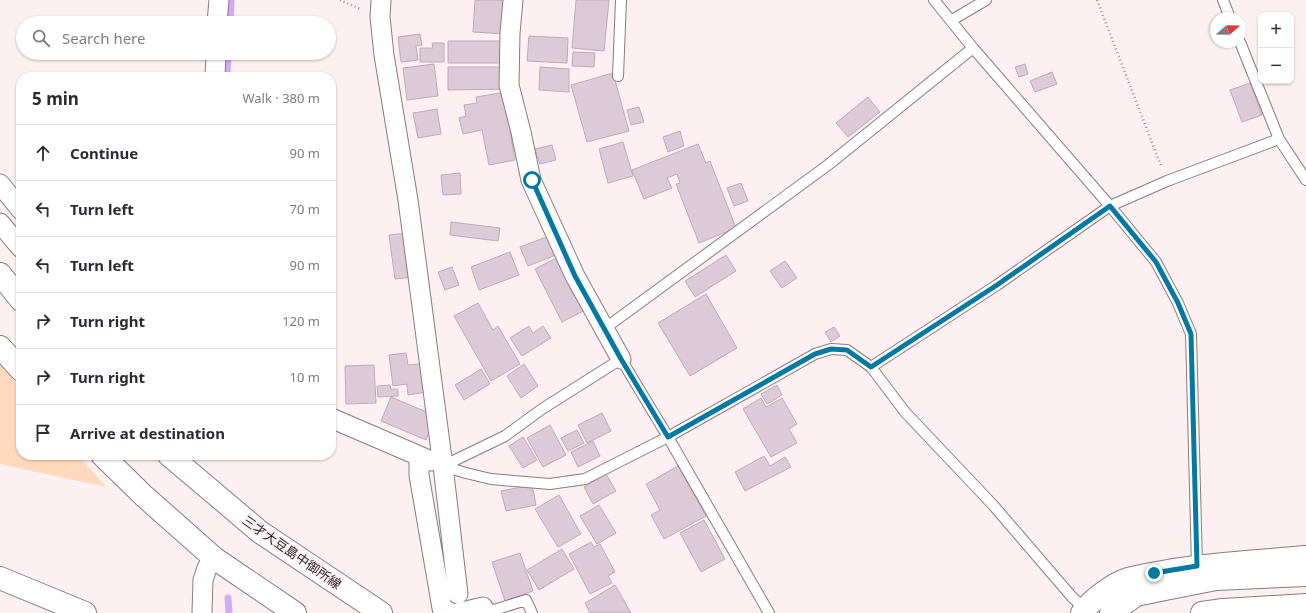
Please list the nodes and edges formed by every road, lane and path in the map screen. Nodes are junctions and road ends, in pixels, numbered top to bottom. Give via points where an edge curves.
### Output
1 (219, 0) edge
2 (381, 0) edge
3 (514, 0) edge
4 (621, 0) edge
5 (934, 0) edge
6 (986, 0) edge
7 (1097, 0) edge
8 (1223, 0) edge
9 (1228, 12) edge
10 (218, 16) edge
11 (952, 20) junction
12 (973, 48) junction
13 (1242, 48) edge
14 (216, 60) edge
15 (215, 72) edge
16 (618, 76) dead end
17 (1279, 139) junction
18 (1306, 180) edge
19 (1167, 182) junction
20 (0, 184) edge
21 (16, 204) edge
22 (1110, 206) junction
23 (0, 223) edge
24 (16, 242) edge
25 (0, 274) edge
26 (16, 294) edge
27 (604, 329) junction
28 (0, 346) edge
29 (621, 359) junction
30 (16, 364) edge
31 (871, 367) junction
32 (336, 420) edge
33 (668, 437) junction
34 (420, 458) junction
35 (107, 460) edge
36 (177, 460) edge
37 (443, 466) junction
38 (1306, 557) edge
39 (214, 558) junction
40 (1197, 566) junction
41 (1306, 575) edge
42 (0, 578) edge
43 (458, 594) dead end
44 (1306, 605) edge
45 (483, 607) joint
46 (1083, 611) edge
47 (85, 613) edge
48 (202, 613) edge
49 (295, 613) edge
50 (381, 613) edge
51 (451, 613) edge
52 (458, 613) edge
53 (532, 613) edge
54 (769, 613) edge
55 (1111, 613) edge
56 (1202, 613) edge

1 - 10 street
2 - 37 street via 384,55 408,200
3 - 27 street via 510,33 509,85 532,180 575,276
4 - 16 lane
5 - 11 lane
6 - 11 lane
7 - 19 path
8 - 9 lane
11 - 12 lane
12 - 22 lane
12 - 27 lane via 828,165
13 - 17 lane
14 - 15 street
17 - 18 lane
17 - 19 lane
19 - 22 lane
20 - 21 street
22 - 31 lane via 997,285
22 - 40 lane via 1156,262 1191,334
23 - 24 street
25 - 26 main road
27 - 29 street
28 - 30 main road
29 - 33 lane
29 - 37 lane via 542,409 505,436
31 - 33 lane via 847,350 831,349 815,354
31 - 46 lane via 905,412 993,505
32 - 34 street
33 - 37 lane via 584,479 550,484 491,479
33 - 54 lane
34 - 37 street
34 - 51 street via 419,475 442,608
35 - 39 main road
36 - 50 main road, 三才大豆島中御所線 via 260,532
37 - 43 street
38 - 40 main road
39 - 48 street via 203,580
39 - 49 main road
40 - 46 main road via 1127,580 1106,591
41 - 55 main road via 1216,579 1136,595
42 - 47 main road
44 - 56 main road
45 - 52 street
45 - 53 lane via 494,610 526,600

